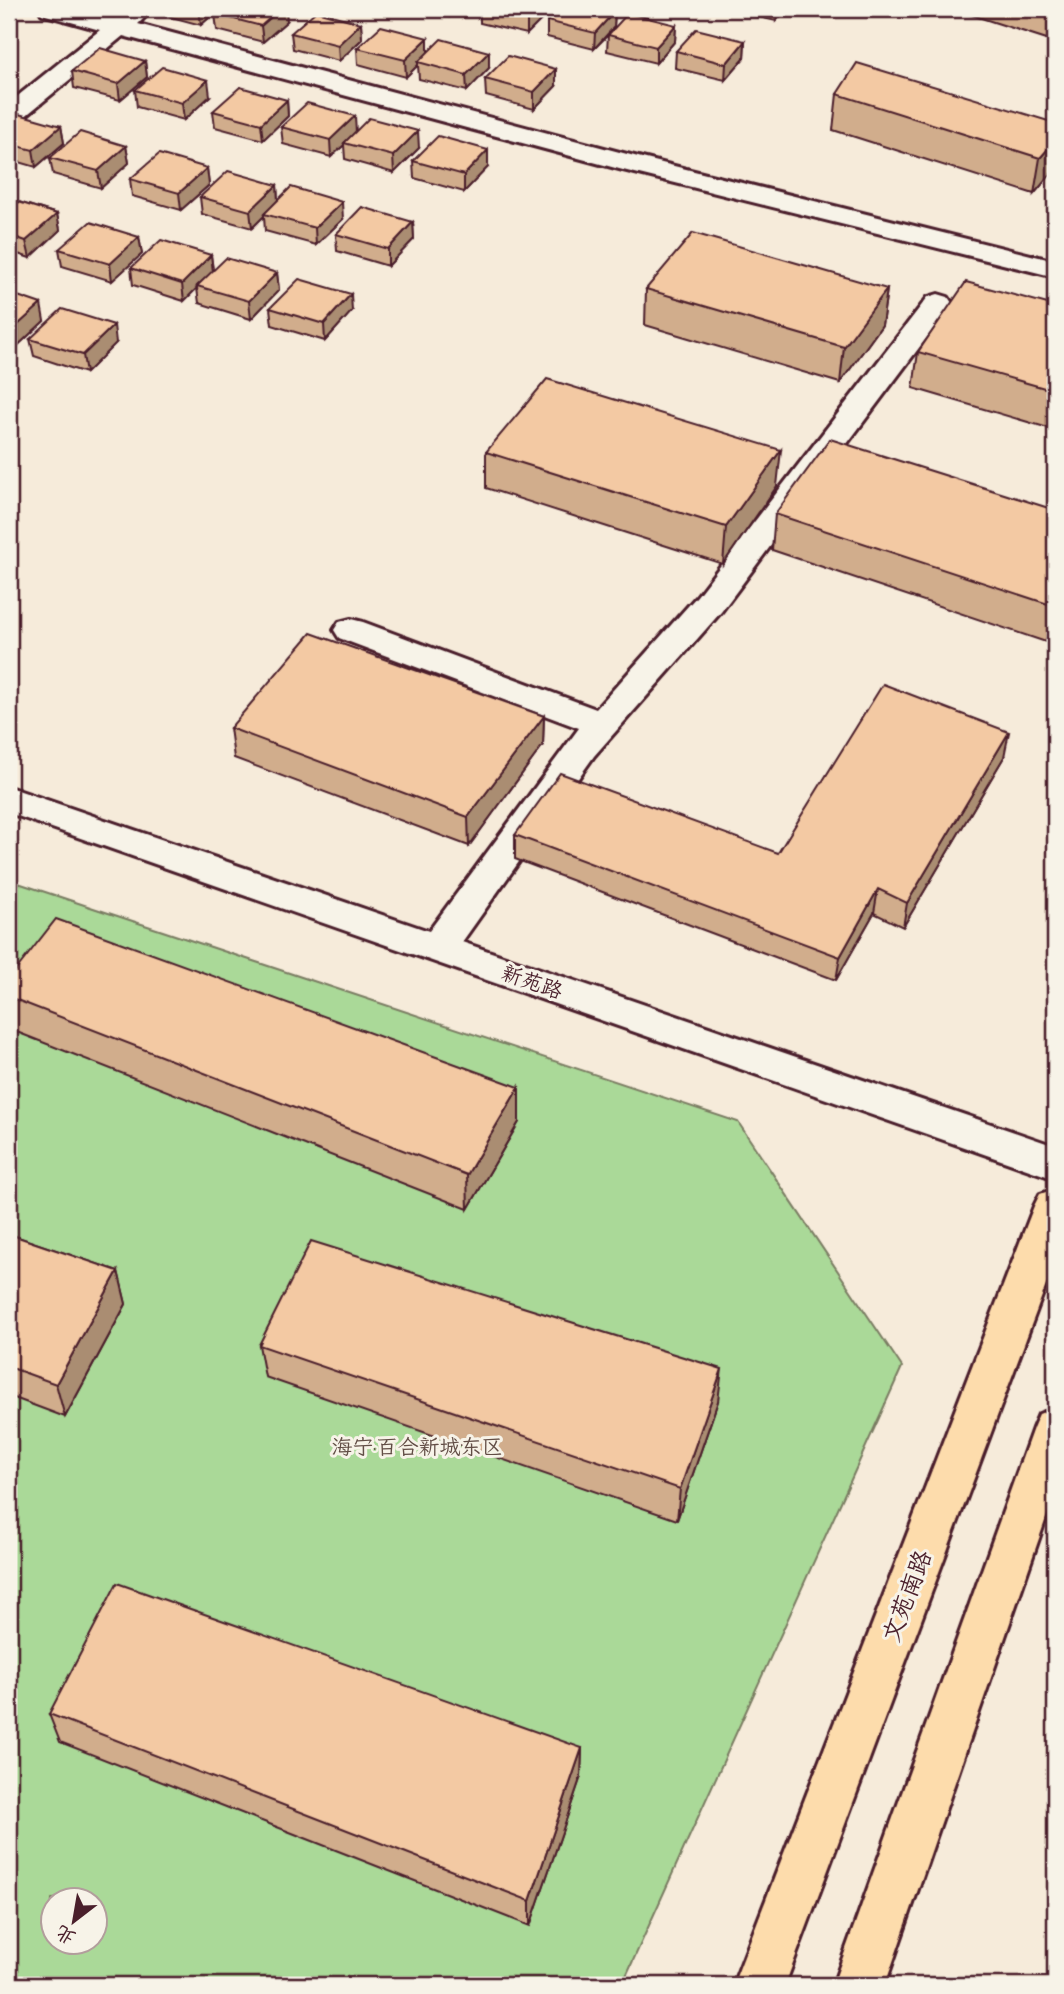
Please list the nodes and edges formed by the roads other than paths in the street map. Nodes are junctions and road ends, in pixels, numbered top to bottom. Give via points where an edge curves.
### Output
1 (51, 9) edge
2 (141, 9) edge
3 (120, 26) junction
4 (9, 116) edge
5 (1055, 270) edge
6 (938, 303) dead end
7 (351, 630) dead end
8 (602, 724) junction
9 (11, 804) edge
10 (437, 949) junction
11 (1055, 1163) edge
12 (1055, 1206) edge
13 (1055, 1428) edge
14 (759, 1985) edge
15 (859, 1985) edge

1 - 3 street
2 - 3 street
3 - 4 street
3 - 5 street via 633,164
6 - 8 street via 709,604
7 - 8 street
8 - 10 street
9 - 10 street, 新苑路
10 - 11 street, 新苑路
12 - 14 main road, 文苑南路
13 - 15 main road

